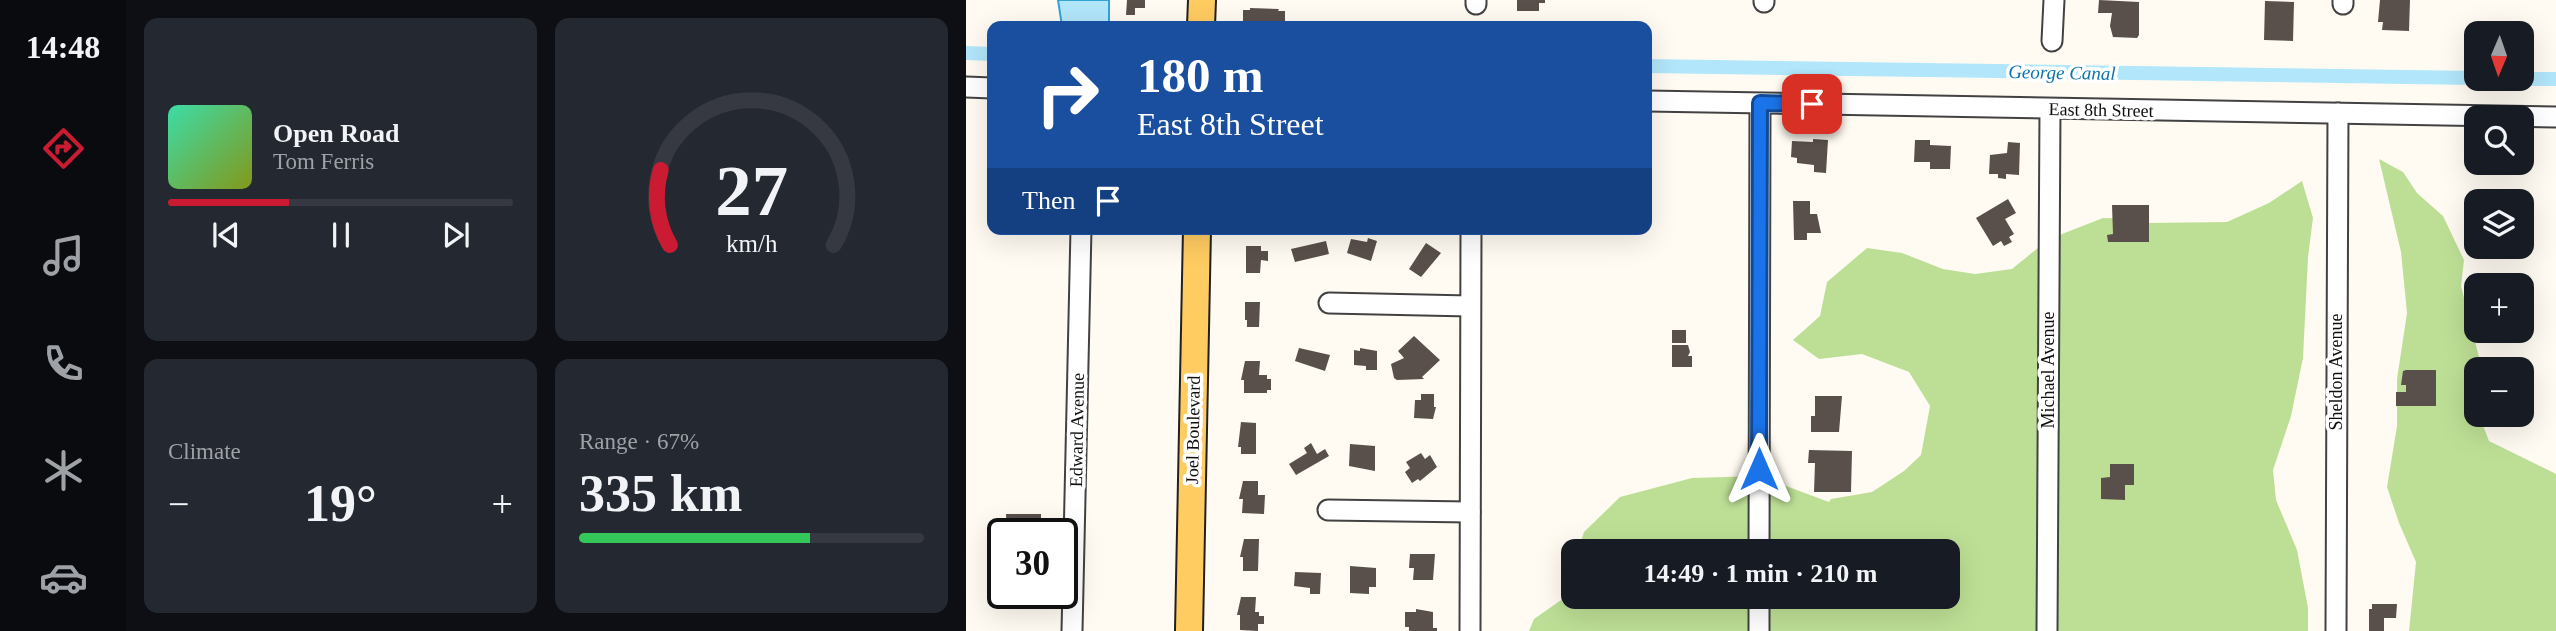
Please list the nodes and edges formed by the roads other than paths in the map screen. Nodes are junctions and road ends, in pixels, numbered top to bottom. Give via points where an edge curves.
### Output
1 (1202, 0) edge
2 (2054, 0) edge
3 (1201, 21) edge
4 (2052, 41) dead end
5 (966, 87) edge
6 (987, 88) edge
7 (1652, 102) edge
8 (1760, 103) junction
9 (2050, 109) junction
10 (2338, 113) junction
11 (2556, 117) edge
12 (1081, 235) edge
13 (1197, 235) edge
14 (1471, 235) edge
15 (1329, 303) dead end
16 (1470, 306) junction
17 (1328, 510) dead end
18 (1470, 512) junction
19 (1759, 539) edge
20 (1759, 609) edge
21 (1072, 631) edge
22 (1189, 631) edge
23 (1470, 631) edge
24 (1759, 631) edge
25 (2047, 631) edge
26 (2336, 631) edge

1 - 3 main road
2 - 4 street
5 - 6 street
7 - 8 street, East 8th Street
8 - 9 street, East 8th Street
8 - 19 street
9 - 10 street, East 8th Street
9 - 25 street, Michael Avenue
10 - 11 street, East 8th Street
10 - 26 street, Sheldon Avenue
12 - 21 street, Edward Avenue
13 - 22 main road, Joel Boulevard
14 - 16 street
15 - 16 street
16 - 18 street
17 - 18 street
18 - 23 street
20 - 24 street

